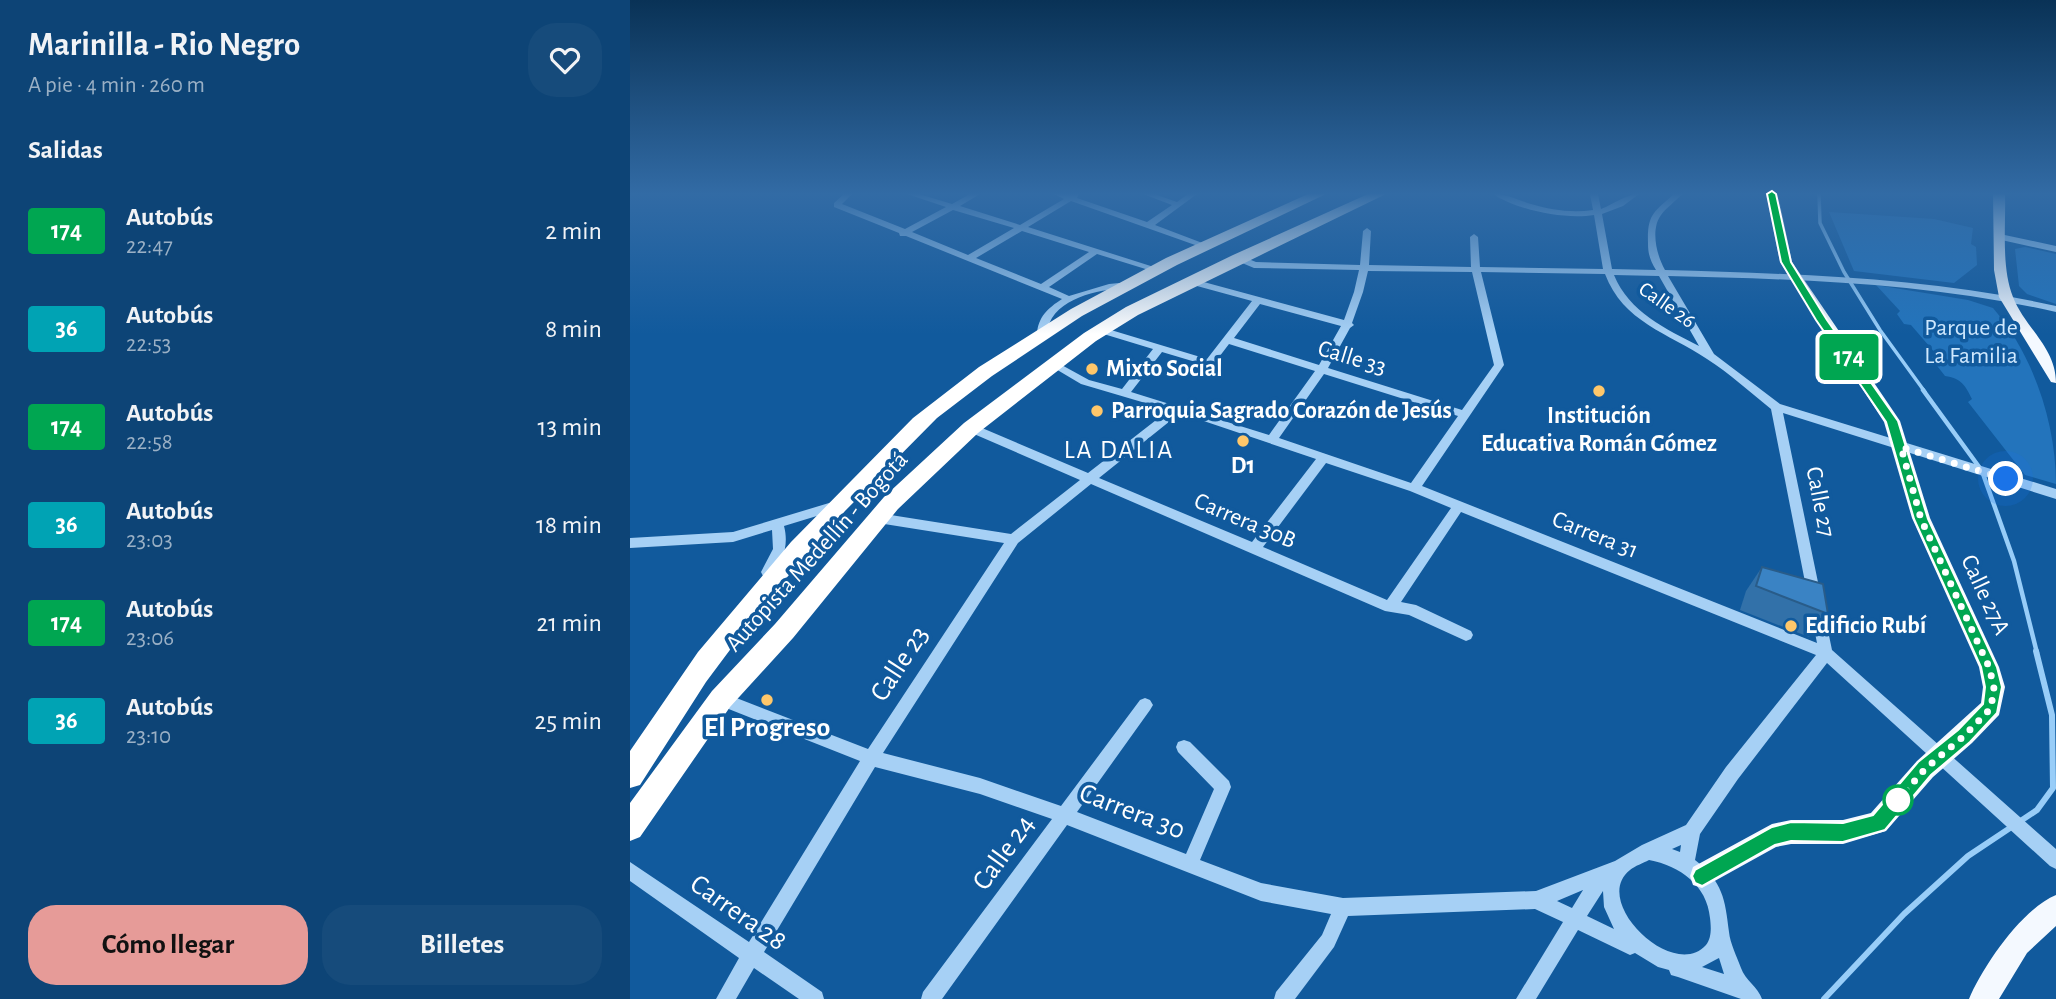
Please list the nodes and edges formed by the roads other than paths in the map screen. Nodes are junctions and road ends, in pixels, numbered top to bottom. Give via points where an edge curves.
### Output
1 (920, 241) edge
2 (1000, 241) edge
3 (1061, 241) edge
4 (1191, 241) edge
5 (1209, 241) edge
6 (1276, 241) edge
7 (1367, 241) edge
8 (1474, 241) edge
9 (1603, 241) edge
10 (1652, 241) edge
11 (1781, 241) edge
12 (2000, 241) edge
13 (2017, 241) edge
14 (1201, 244) junction
15 (2056, 249) edge
16 (1096, 251) junction
17 (1238, 258) junction
18 (968, 259) junction
19 (1152, 268) junction
20 (1366, 268) junction
21 (1476, 270) junction
22 (1608, 271) junction
23 (1661, 272) junction
24 (1795, 278) junction
25 (1832, 278) joint
26 (1874, 280) joint
27 (1189, 281) junction
28 (1119, 286) junction
29 (1043, 287) junction
30 (2006, 296) junction
31 (1100, 298) junction
32 (1069, 299) junction
33 (1259, 299) junction
34 (2056, 309) edge
35 (1349, 325) junction
36 (1109, 326) junction
37 (1042, 334) junction
38 (1228, 340) junction
39 (1158, 350) junction
40 (1710, 356) junction
41 (1209, 363) joint
42 (1054, 365) junction
43 (1321, 371) junction
44 (2056, 378) edge
45 (1124, 394) junction
46 (1776, 407) junction
47 (1178, 408) junction
48 (1464, 414) junction
49 (971, 428) junction
50 (1272, 439) junction
51 (1901, 447) junction
52 (1324, 457) junction
53 (1089, 479) junction
54 (1414, 488) junction
55 (2056, 494) edge
56 (839, 505) junction
57 (1458, 507) junction
58 (878, 518) junction
59 (777, 524) junction
60 (1013, 539) junction
61 (630, 543) edge
62 (1254, 549) junction
63 (1390, 607) junction
64 (1466, 635) dead end
65 (1826, 653) junction
66 (707, 660) junction
67 (721, 699) junction
68 (1146, 705) dead end
69 (1184, 747) dead end
70 (1941, 757) junction
71 (870, 758) junction
72 (630, 775) edge
73 (1065, 816) junction
74 (630, 827) edge
75 (1692, 831) junction
76 (1648, 851) junction
77 (2053, 857) edge
78 (1190, 864) junction
79 (1694, 869) junction
80 (630, 871) edge
81 (1610, 872) junction
82 (1536, 900) junction
83 (1343, 908) junction
84 (2056, 908) edge
85 (1575, 917) junction
86 (1720, 934) junction
87 (1635, 949) junction
88 (750, 957) junction
89 (1678, 968) junction
90 (1748, 995) edge
91 (725, 999) edge
92 (815, 999) edge
93 (930, 999) edge
94 (1283, 999) edge
95 (1525, 999) edge
96 (1983, 999) edge

1 - 18 street
2 - 18 street
3 - 16 street
4 - 14 street
5 - 14 highway, Autopista Medellín - Bogotá
6 - 17 highway, Autopista Medellín - Bogotá
7 - 20 street
8 - 21 street
9 - 22 street, Calle 26
10 - 23 street
11 - 24 main road, Calle 27A
12 - 30 main road
13 - 15 street
14 - 19 highway, Autopista Medellín - Bogotá
16 - 19 street
16 - 29 street
17 - 20 street via 1270,267
17 - 27 highway, Autopista Medellín - Bogotá
18 - 29 street
19 - 28 highway, Autopista Medellín - Bogotá
20 - 21 street
20 - 35 street
21 - 22 street
21 - 48 street via 1499,365
22 - 23 street
22 - 40 street, Calle 26 via 1629,307
23 - 24 street
23 - 40 street
24 - 25 street
24 - 51 main road, Calle 27A via 1880,401
25 - 26 street
26 - 30 street
27 - 33 street
27 - 36 highway, Autopista Medellín - Bogotá
28 - 31 highway, Autopista Medellín - Bogotá
28 - 32 street via 1095,287
29 - 32 street
30 - 34 street
30 - 44 main road
31 - 36 highway via 996,374 1007,381 1020,377 1093,328
31 - 37 highway, Autopista Medellín - Bogotá
32 - 37 street via 1045,315
33 - 35 street
33 - 38 street
35 - 43 street
36 - 39 street
36 - 42 highway, Autopista Medellín - Bogotá
37 - 56 highway, Autopista Medellín - Bogotá via 942,404 899,441
38 - 41 street
38 - 43 street, Calle 33
39 - 41 street
39 - 45 street
40 - 46 street
42 - 45 street, Carrera 31 via 1085,382
42 - 49 highway, Autopista Medellín - Bogotá
43 - 48 street, Calle 33
43 - 50 street
45 - 47 street, Carrera 31
46 - 51 street
46 - 65 street, Calle 27
47 - 50 street, Carrera 31
47 - 53 street, Calle 23
48 - 54 street
49 - 53 street, Carrera 30B
49 - 58 highway, Autopista Medellín - Bogotá
50 - 52 street, Carrera 31
51 - 55 street
51 - 70 main road, Calle 27A via 1921,519 1993,678 1991,708
52 - 54 street, Carrera 31
52 - 62 street
53 - 60 street, Calle 23
53 - 62 street, Carrera 30B
54 - 57 street, Carrera 31
56 - 59 street
56 - 66 highway, Autopista Medellín - Bogotá via 776,573
57 - 63 street
57 - 65 street, Carrera 31
58 - 60 street
58 - 67 highway, Autopista Medellín - Bogotá
59 - 61 street via 733,537
59 - 66 street via 782,537 779,555 724,624
60 - 71 street, Calle 23
62 - 63 street, Carrera 30B
63 - 64 street, Carrera 30B via 1411,609
65 - 70 street, Carrera 31
65 - 75 street
66 - 72 highway, Autopista Medellín - Bogotá
67 - 71 street, Carrera 30
67 - 74 highway, Autopista Medellín - Bogotá
68 - 73 street, Calle 24
69 - 78 street via 1223,787
70 - 77 street, Carrera 31
70 - 79 main road, Calle 27A via 1878,823 1843,832 1772,836
71 - 73 street, Carrera 30 via 980,786
71 - 88 street, Calle 23
73 - 78 street, Carrera 30
73 - 93 street, Calle 24
75 - 76 street
75 - 79 street
76 - 79 street via 1667,853
76 - 81 street via 1630,856
78 - 83 street, Carrera 30 via 1261,892
79 - 86 street via 1713,894
80 - 88 street, Carrera 28
81 - 82 street, Carrera 30
81 - 85 street
81 - 87 street via 1611,906
82 - 83 street, Carrera 30
82 - 85 street, Carrera 30
83 - 94 street via 1328,941
84 - 96 main road via 2018,944
85 - 87 street, Carrera 30
85 - 95 street
86 - 89 street via 1713,951 1698,964
86 - 90 street via 1728,964
87 - 89 street
88 - 91 street, Calle 23
88 - 92 street, Carrera 28
89 - 90 street

